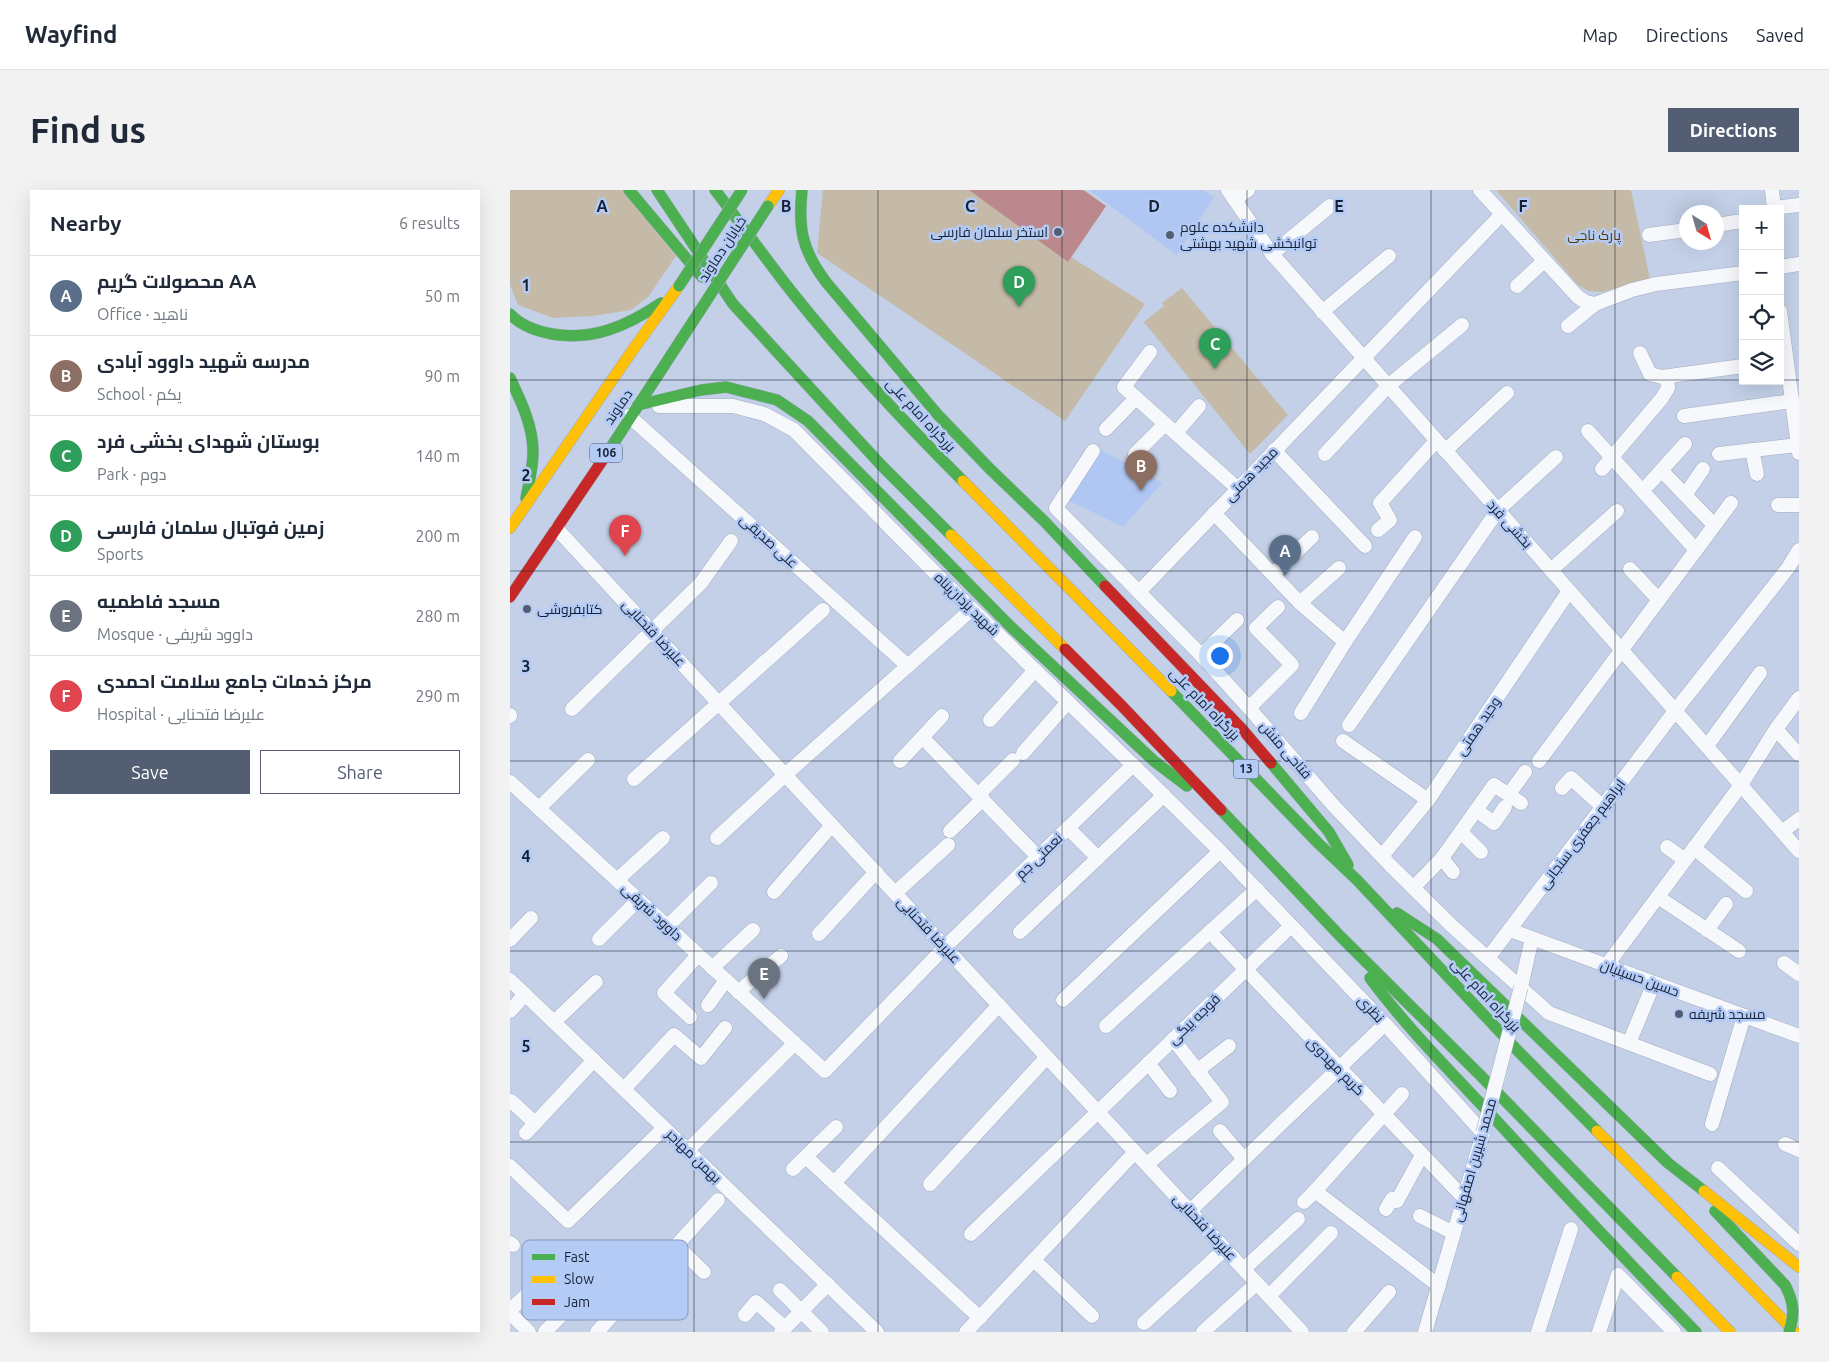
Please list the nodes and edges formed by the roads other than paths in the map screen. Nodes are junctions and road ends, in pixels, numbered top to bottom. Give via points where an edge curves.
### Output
1 (629, 190) edge
2 (657, 190) edge
3 (715, 190) edge
4 (742, 190) edge
5 (779, 190) edge
6 (802, 190) edge
7 (1248, 190) edge
8 (1480, 190) edge
9 (1772, 190) edge
10 (1232, 195) edge
11 (1774, 205) edge
12 (1799, 205) edge
13 (1330, 206) dead end
14 (1784, 207) edge
15 (1501, 215) junction
16 (1739, 222) edge
17 (1724, 224) edge
18 (1679, 231) edge
19 (1649, 235) dead end
20 (1272, 254) junction
21 (1389, 256) dead end
22 (1544, 261) junction
23 (1784, 264) edge
24 (1799, 264) edge
25 (1739, 273) edge
26 (1517, 286) dead end
27 (676, 290) junction
28 (733, 304) junction
29 (1596, 304) junction
30 (701, 308) joint
31 (1322, 312) junction
32 (510, 314) edge
33 (1462, 325) dead end
34 (1568, 326) dead end
35 (1150, 352) dead end
36 (1640, 353) dead end
37 (1363, 358) junction
38 (1784, 360) edge
39 (1739, 367) edge
40 (1667, 377) junction
41 (510, 378) edge
42 (1388, 386) junction
43 (1507, 392) dead end
44 (1136, 398) junction
45 (1792, 401) junction
46 (1199, 406) dead end
47 (634, 410) junction
48 (1684, 416) dead end
49 (1106, 429) dead end
50 (1171, 429) junction
51 (1588, 431) dead end
52 (1685, 444) dead end
53 (1441, 446) junction
54 (1799, 449) edge
55 (1274, 450) junction
56 (1752, 450) junction
57 (1093, 451) dead end
58 (1135, 454) dead end
59 (1325, 454) dead end
60 (1719, 454) dead end
61 (1556, 457) dead end
62 (1612, 458) junction
63 (1602, 469) dead end
64 (1703, 469) dead end
65 (1662, 471) junction
66 (1757, 474) dead end
67 (1650, 484) dead end
68 (1237, 488) junction
69 (1685, 495) junction
70 (1731, 503) dead end
71 (1778, 505) dead end
72 (1799, 505) edge
73 (524, 507) junction
74 (1498, 510) junction
75 (1617, 511) dead end
76 (1214, 513) junction
77 (1714, 525) junction
78 (510, 528) edge
79 (557, 529) junction
80 (1378, 530) dead end
81 (1312, 537) dead end
82 (1415, 537) dead end
83 (731, 540) dead end
84 (1365, 546) dead end
85 (1696, 550) junction
86 (1799, 550) edge
87 (1339, 568) dead end
88 (1630, 569) dead end
89 (1551, 570) junction
90 (1272, 574) junction
91 (1569, 591) junction
92 (1138, 592) junction
93 (510, 597) edge
94 (1658, 600) junction
95 (1300, 603) junction
96 (1278, 607) dead end
97 (972, 609) junction
98 (823, 610) dead end
99 (1236, 620) dead end
100 (652, 631) junction
101 (1345, 642) junction
102 (1621, 650) junction
103 (1201, 656) junction
104 (908, 666) junction
105 (1035, 670) junction
106 (1760, 673) dead end
107 (1799, 698) edge
108 (1068, 702) junction
109 (719, 704) junction
110 (572, 708) dead end
111 (1249, 708) junction
112 (1675, 711) junction
113 (1301, 713) dead end
114 (942, 716) dead end
115 (990, 720) dead end
116 (1349, 724) dead end
117 (1776, 729) junction
118 (923, 738) junction
119 (1343, 740) dead end
120 (1707, 746) junction
121 (1798, 754) dead end
122 (588, 760) dead end
123 (900, 761) dead end
124 (1540, 761) dead end
125 (1133, 765) junction
126 (1525, 772) dead end
127 (785, 774) junction
128 (634, 779) dead end
129 (510, 782) edge
130 (1741, 785) junction
131 (1562, 788) dead end
132 (1164, 795) junction
133 (980, 797) junction
134 (1428, 800) junction
135 (1507, 800) junction
136 (1521, 803) dead end
137 (1603, 807) junction
138 (539, 808) junction
139 (1476, 810) junction
140 (1226, 817) junction
141 (1799, 819) edge
142 (832, 826) junction
143 (1068, 828) junction
144 (950, 831) dead end
145 (1461, 832) junction
146 (1782, 832) junction
147 (663, 838) dead end
148 (718, 838) dead end
149 (948, 845) dead end
150 (1667, 847) dead end
151 (1694, 848) junction
152 (1799, 851) edge
153 (1220, 852) junction
154 (1481, 852) dead end
155 (1382, 856) junction
156 (1038, 857) junction
157 (1098, 858) junction
158 (1442, 858) junction
159 (1686, 860) junction
160 (876, 872) junction
161 (1453, 872) dead end
162 (617, 880) junction
163 (1358, 880) junction
164 (711, 882) dead end
165 (1413, 888) junction
166 (1257, 889) junction
167 (1746, 891) dead end
168 (774, 892) dead end
169 (895, 893) junction
170 (1658, 897) junction
171 (1374, 898) junction
172 (638, 900) junction
173 (1726, 904) dead end
174 (531, 918) dead end
175 (668, 926) junction
176 (1291, 926) junction
177 (753, 930) dead end
178 (1510, 930) junction
179 (1707, 930) junction
180 (1020, 932) dead end
181 (1210, 932) junction
182 (819, 934) dead end
183 (1340, 936) junction
184 (1532, 938) junction
185 (599, 939) dead end
186 (510, 940) edge
187 (945, 947) junction
188 (1739, 951) dead end
189 (698, 955) junction
190 (781, 956) dead end
191 (1488, 958) junction
192 (1784, 963) dead end
193 (1607, 965) junction
194 (712, 968) junction
195 (1245, 970) junction
196 (510, 980) edge
197 (726, 980) junction
198 (1798, 980) edge
199 (596, 982) dead end
200 (1654, 983) junction
201 (1521, 987) junction
202 (738, 992) junction
203 (525, 994) junction
204 (1063, 1000) dead end
205 (708, 1005) dead end
206 (999, 1005) junction
207 (510, 1011) edge
208 (1744, 1016) junction
209 (690, 1017) dead end
210 (554, 1022) junction
211 (1385, 1024) junction
212 (1106, 1026) dead end
213 (725, 1028) dead end
214 (1799, 1036) edge
215 (1173, 1039) junction
216 (794, 1043) junction
217 (1629, 1043) junction
218 (1229, 1046) dead end
219 (1047, 1057) junction
220 (594, 1060) junction
221 (1148, 1063) junction
222 (1339, 1068) junction
223 (1197, 1071) junction
224 (1710, 1074) dead end
225 (624, 1089) junction
226 (1170, 1091) dead end
227 (1402, 1094) dead end
228 (511, 1101) edge
229 (1098, 1112) junction
230 (1384, 1116) junction
231 (1712, 1124) dead end
232 (836, 1127) dead end
233 (664, 1128) junction
234 (1220, 1132) dead end
235 (1482, 1133) junction
236 (1784, 1144) dead end
237 (688, 1150) junction
238 (1799, 1150) edge
239 (1135, 1152) junction
240 (1422, 1155) junction
241 (806, 1157) junction
242 (1244, 1159) junction
243 (1668, 1163) junction
244 (1147, 1164) junction
245 (510, 1166) edge
246 (1718, 1168) dead end
247 (793, 1169) dead end
248 (834, 1183) junction
249 (930, 1184) dead end
250 (1315, 1191) junction
251 (1464, 1198) junction
252 (718, 1200) dead end
253 (1304, 1202) dead end
254 (1386, 1209) dead end
255 (1190, 1211) junction
256 (1420, 1216) dead end
257 (1298, 1219) dead end
258 (1571, 1229) dead end
259 (1331, 1233) dead end
260 (971, 1234) dead end
261 (1454, 1234) junction
262 (682, 1240) edge
263 (1799, 1244) edge
264 (1225, 1249) junction
265 (688, 1257) edge
266 (1034, 1260) junction
267 (1799, 1267) edge
268 (1244, 1269) junction
269 (704, 1272) dead end
270 (1257, 1283) junction
271 (828, 1284) junction
272 (1438, 1286) junction
273 (780, 1290) dead end
274 (1389, 1292) dead end
275 (1269, 1296) junction
276 (522, 1300) edge
277 (510, 1311) edge
278 (802, 1311) junction
279 (745, 1315) dead end
280 (1092, 1316) dead end
281 (980, 1318) junction
282 (557, 1320) edge
283 (608, 1320) edge
284 (1144, 1323) dead end
285 (521, 1329) edge
286 (783, 1330) edge
287 (545, 1332) edge
288 (597, 1332) edge
289 (822, 1332) edge
290 (877, 1332) edge
291 (966, 1332) edge
292 (1203, 1332) edge
293 (1302, 1332) edge
294 (1354, 1332) edge
295 (1426, 1332) edge
296 (1538, 1332) edge
297 (1599, 1332) edge
298 (1674, 1332) edge
299 (1696, 1332) edge
300 (1730, 1332) edge
301 (1789, 1332) edge
302 (1795, 1332) edge

1 - 28 main road via 688,262 710,286
2 - 28 main road
3 - 163 main road, بزرگراه امام علی / 13 via 795,296 912,430
4 - 27 main road, خیابان دماوند / 106, bridge
5 - 30 main road, خیابان دماوند / 106, bridge
6 - 163 main road via 800,229 803,246 826,282 938,415 1242,729 1329,832
7 - 10 street
8 - 15 street
9 - 11 street
10 - 20 street, بخشی فرد
12 - 14 street
13 - 20 street
15 - 22 street
15 - 37 street, مجید همتی
16 - 17 street
18 - 19 street
20 - 31 street, بخشی فرد
21 - 31 street
22 - 26 street
22 - 29 street via 1581,300
23 - 24 street
25 - 29 street via 1656,284
27 - 32 main road via 645,315 624,327 596,336 563,337 534,331
27 - 73 main road, دماوند / 106
28 - 140 main road via 882,466 1120,705
29 - 34 street
30 - 47 main road, دماوند / 106
31 - 37 street, بخشی فرد
33 - 42 street
35 - 44 street via 1124,386
36 - 40 street via 1650,374
37 - 42 street, بخشی فرد
37 - 55 street, مجید همتی
38 - 45 street
39 - 40 street
40 - 62 street via 1668,388 1662,398
41 - 73 main road via 531,430 533,462
42 - 53 street, بخشی فرد
42 - 59 street
43 - 53 street
44 - 49 street
44 - 50 street
45 - 48 street
45 - 54 street
46 - 50 street
47 - 79 main road, دماوند / 106
47 - 97 street, شهید یزدان‌پناه via 733,406 764,414 794,430
47 - 104 street, علی صدیقی
47 - 140 main road via 701,390 726,387 777,400 794,410 1010,626 1154,761
50 - 58 street
50 - 68 street
51 - 62 street
52 - 65 street
53 - 74 street, بخشی فرد
53 - 80 street via 1380,503 1390,520
54 - 56 street
55 - 68 street, مجید همتی
55 - 84 street
56 - 60 street
56 - 66 street
57 - 92 street, فتاحی منش via 1056,508
61 - 74 street
62 - 63 street
62 - 85 street
64 - 69 street
65 - 67 street
65 - 69 street
68 - 76 street, مجید همتی
69 - 77 street
70 - 77 street
71 - 72 street
73 - 78 main road, دماوند / 106
74 - 89 street, بخشی فرد
74 - 116 street
75 - 89 street
76 - 90 street
76 - 92 street, مجید همتی
77 - 85 street
79 - 93 main road, دماوند / 106
79 - 100 street, علیرضا فتحنایی
81 - 90 street
82 - 101 street
83 - 100 street via 701,583
85 - 94 street
86 - 112 street, ابراهیم جعفری سنجانی
87 - 95 street
88 - 94 street
89 - 91 street, بخشی فرد
90 - 95 street
91 - 102 street, بخشی فرد
91 - 134 street, وحید همتی
92 - 103 street, فتاحی منش
94 - 102 street
95 - 101 street
96 - 111 street via 1256,628 1292,665
97 - 104 street
97 - 105 street, شهید یزدان‌پناه
98 - 109 street
99 - 103 street
100 - 109 street, علیرضا فتحنایی
100 - 110 street
101 - 113 street
102 - 112 street, بخشی فرد
102 - 124 street
103 - 111 street, فتاحی منش
104 - 127 street
105 - 108 street, شهید یزدان‌پناه
105 - 115 street
106 - 120 street
107 - 117 street
108 - 125 street, شهید یزدان‌پناه
108 - 133 street
109 - 127 street, علیرضا فتحنایی
109 - 128 street
111 - 155 street, فتاحی منش
112 - 120 street, بخشی فرد
112 - 137 street, ابراهیم جعفری سنجانی
114 - 118 street
117 - 121 street
117 - 130 street
118 - 123 street
118 - 133 street
119 - 134 street
120 - 130 street, بخشی فرد
122 - 138 street
125 - 132 street, شهید یزدان‌پناه
125 - 143 street, نعمتی جم
126 - 135 street
127 - 142 street, علیرضا فتحنایی
127 - 148 street
129 - 138 street, داوود شریفی
130 - 146 street, بخشی فرد
130 - 151 street
131 - 137 street via 1571,778
132 - 153 street, شهید یزدان‌پناه
132 - 157 street
133 - 144 street
133 - 156 street
134 - 155 street, وحید همتی
135 - 136 street
135 - 139 street via 1494,823
135 - 139 street via 1494,785
137 - 178 street, ابراهیم جعفری سنجانی
138 - 162 street, داوود شریفی
139 - 145 street
140 - 183 main road
141 - 146 street
142 - 160 street, علیرضا فتحنایی
142 - 168 street
143 - 156 street, نعمتی جم
143 - 157 street
145 - 154 street
145 - 158 street
146 - 152 street, بخشی فرد
147 - 162 street
149 - 169 street
150 - 159 street
151 - 159 street
151 - 167 street
153 - 166 street, شهید یزدان‌پناه
153 - 204 street
155 - 165 street, فتاحی منش
156 - 187 street, نعمتی جم
157 - 180 street
158 - 161 street
158 - 165 street
159 - 170 street
160 - 169 street, علیرضا فتحنایی
160 - 182 street
162 - 172 street, داوود شریفی
163 - 171 main road, بزرگراه امام علی / 13
164 - 175 street
165 - 191 street, فتاحی منش
166 - 176 street, نظری
166 - 181 street
169 - 187 street, علیرضا فتحنایی
170 - 179 street
170 - 193 street
171 - 243 main road via 1437,939
171 - 302 main road, بزرگراه امام علی / 13 via 1518,1052
172 - 175 street, داوود شریفی
172 - 185 street
173 - 179 street
174 - 186 street
175 - 189 street, داوود شریفی
176 - 195 street, قوجه بیگی
176 - 211 street, نظری
177 - 194 street
178 - 184 street, حسین حسینیان
178 - 191 street, ابراهیم جعفری سنجانی
179 - 188 street
181 - 195 street, کریم مهدوی
181 - 212 street
183 - 299 main road via 1396,1012
183 - 300 main road
184 - 193 street, حسین حسینیان
184 - 201 street, محمد شیرین اصفهانی
187 - 206 street, علیرضا فتحنایی
187 - 216 street, نعمتی جم via 825,1071
189 - 194 street, داوود شریفی
189 - 209 street via 664,992
190 - 202 street
191 - 201 street, فتاحی منش
192 - 198 street
193 - 200 street, حسین حسینیان
194 - 197 street, داوود شریفی
195 - 215 street, قوجه بیگی
195 - 222 street, کریم مهدوی
196 - 203 street, بهمن مهاجر
197 - 202 street, داوود شریفی
197 - 205 street
199 - 210 street
200 - 208 street, حسین حسینیان
200 - 217 street
201 - 217 street, فتاحی منش via 1549,1013
201 - 235 street, محمد شیرین اصفهانی, bridge
202 - 216 street, داوود شریفی
203 - 207 street
203 - 210 street, بهمن مهاجر
206 - 219 street, علیرضا فتحنایی
206 - 248 street
208 - 214 street, حسین حسینیان
208 - 231 street
210 - 220 street, بهمن مهاجر
211 - 222 street
211 - 235 street, نظری
213 - 225 street via 701,1058 674,1035
215 - 221 street, قوجه بیگی
215 - 223 street
216 - 237 street
217 - 224 street
218 - 223 street
219 - 229 street, علیرضا فتحنایی
219 - 249 street
220 - 225 street, بهمن مهاجر
220 - 228 street via 531,1128
221 - 226 street
221 - 229 street, قوجه بیگی
222 - 230 street, کریم مهدوی
222 - 242 street
223 - 244 street via 1222,1102
225 - 233 street, بهمن مهاجر
227 - 230 street
229 - 239 street, علیرضا فتحنایی
229 - 260 street, قوجه بیگی
230 - 240 street, کریم مهدوی
230 - 250 street
232 - 241 street
233 - 237 street, بهمن مهاجر
233 - 245 street via 568,1221
234 - 242 street
235 - 251 street, محمد شیرین اصفهانی
236 - 238 street
237 - 271 street, بهمن مهاجر
239 - 244 street, علیرضا فتحنایی
239 - 266 street
240 - 251 street, کریم مهدوی
240 - 254 street via 1397,1201 1392,1199
241 - 247 street
241 - 248 street
242 - 255 street
243 - 267 main road
243 - 301 main road, bridge via 1785,1285 1793,1299 1794,1310
244 - 255 street, علیرضا فتحنایی
246 - 263 street
248 - 281 street
250 - 253 street
250 - 272 street
251 - 261 street, محمد شیرین اصفهانی
252 - 262 street
255 - 264 street, علیرضا فتحنایی
256 - 261 street
257 - 268 street
258 - 296 street
259 - 275 street
261 - 272 street, محمد شیرین اصفهانی
264 - 268 street, علیرضا فتحنایی
264 - 284 street
265 - 269 street
266 - 280 street
266 - 281 street
268 - 270 street, علیرضا فتحنایی
270 - 275 street, علیرضا فتحنایی
270 - 292 street
271 - 278 street
271 - 290 street, بهمن مهاجر
272 - 295 street, محمد شیرین اصفهانی
273 - 278 street
274 - 294 street
275 - 293 street, علیرضا فتحنایی
276 - 277 street
277 - 285 street
278 - 286 street
278 - 289 street
279 - 286 street via 756,1302
281 - 291 street
282 - 287 street
283 - 288 street
297 - 298 street via 1618,1275

